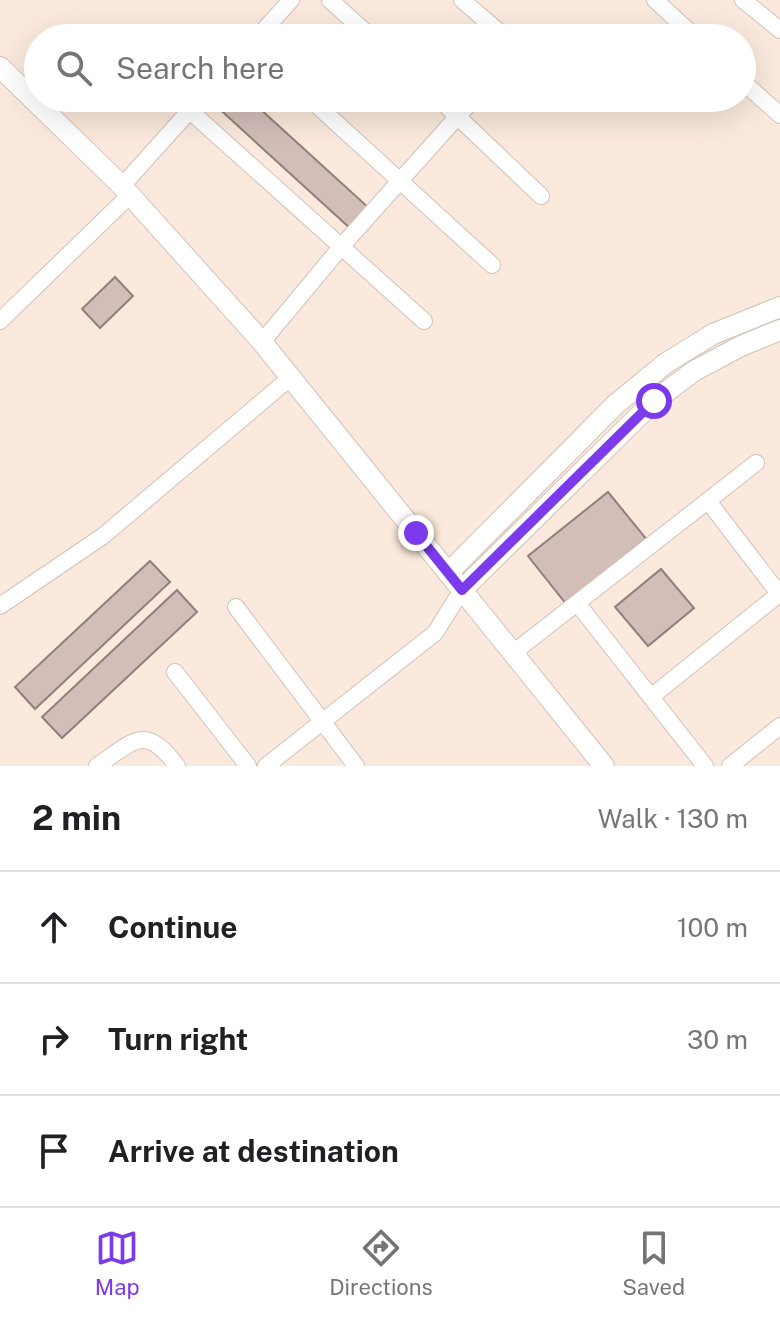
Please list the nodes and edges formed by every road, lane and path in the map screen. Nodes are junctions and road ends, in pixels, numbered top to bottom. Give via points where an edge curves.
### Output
1 (291, 0) edge
2 (330, 0) edge
3 (655, 0) edge
4 (743, 0) edge
5 (473, 3) edge
6 (270, 24) edge
7 (357, 24) edge
8 (493, 24) edge
9 (681, 24) edge
10 (780, 30) edge
11 (0, 67) edge
12 (24, 91) edge
13 (756, 94) edge
14 (45, 112) edge
15 (189, 112) edge
16 (203, 112) edge
17 (325, 112) edge
18 (454, 112) edge
19 (462, 112) edge
20 (780, 115) edge
21 (458, 116) junction
22 (400, 180) junction
23 (125, 191) junction
24 (541, 196) dead end
25 (341, 247) junction
26 (492, 265) dead end
27 (780, 307) edge
28 (0, 321) edge
29 (424, 321) dead end
30 (780, 330) edge
31 (262, 342) junction
32 (290, 378) junction
33 (756, 463) dead end
34 (708, 501) junction
35 (448, 573) junction
36 (462, 590) junction
37 (780, 595) edge
38 (577, 603) junction
39 (0, 606) edge
40 (236, 607) dead end
41 (513, 653) junction
42 (175, 672) dead end
43 (651, 697) junction
44 (323, 722) junction
45 (780, 726) edge
46 (97, 766) edge
47 (177, 766) edge
48 (248, 766) edge
49 (266, 766) edge
50 (356, 766) edge
51 (604, 766) edge
52 (705, 766) edge
53 (730, 766) edge

1 - 6 street
2 - 7 street
3 - 9 street
4 - 10 street
5 - 8 street
11 - 12 street
13 - 20 street
14 - 23 street
15 - 23 street
16 - 25 street
17 - 22 street
18 - 21 street
19 - 21 street
21 - 22 street
21 - 24 street
22 - 25 street
22 - 26 street
23 - 28 street
23 - 31 street
25 - 29 street
25 - 31 street
27 - 35 street via 713,334 666,363 616,404
30 - 36 street via 694,371 654,401
31 - 32 street
32 - 35 street
32 - 39 street via 103,536
33 - 34 street
34 - 37 street
34 - 38 street
35 - 36 street
36 - 41 street
36 - 44 street via 435,633
37 - 43 street
38 - 41 street
38 - 43 street
40 - 44 street
41 - 51 street
42 - 48 street
43 - 52 street
44 - 49 street
44 - 50 street
45 - 53 street
46 - 47 street via 141,739 159,745

